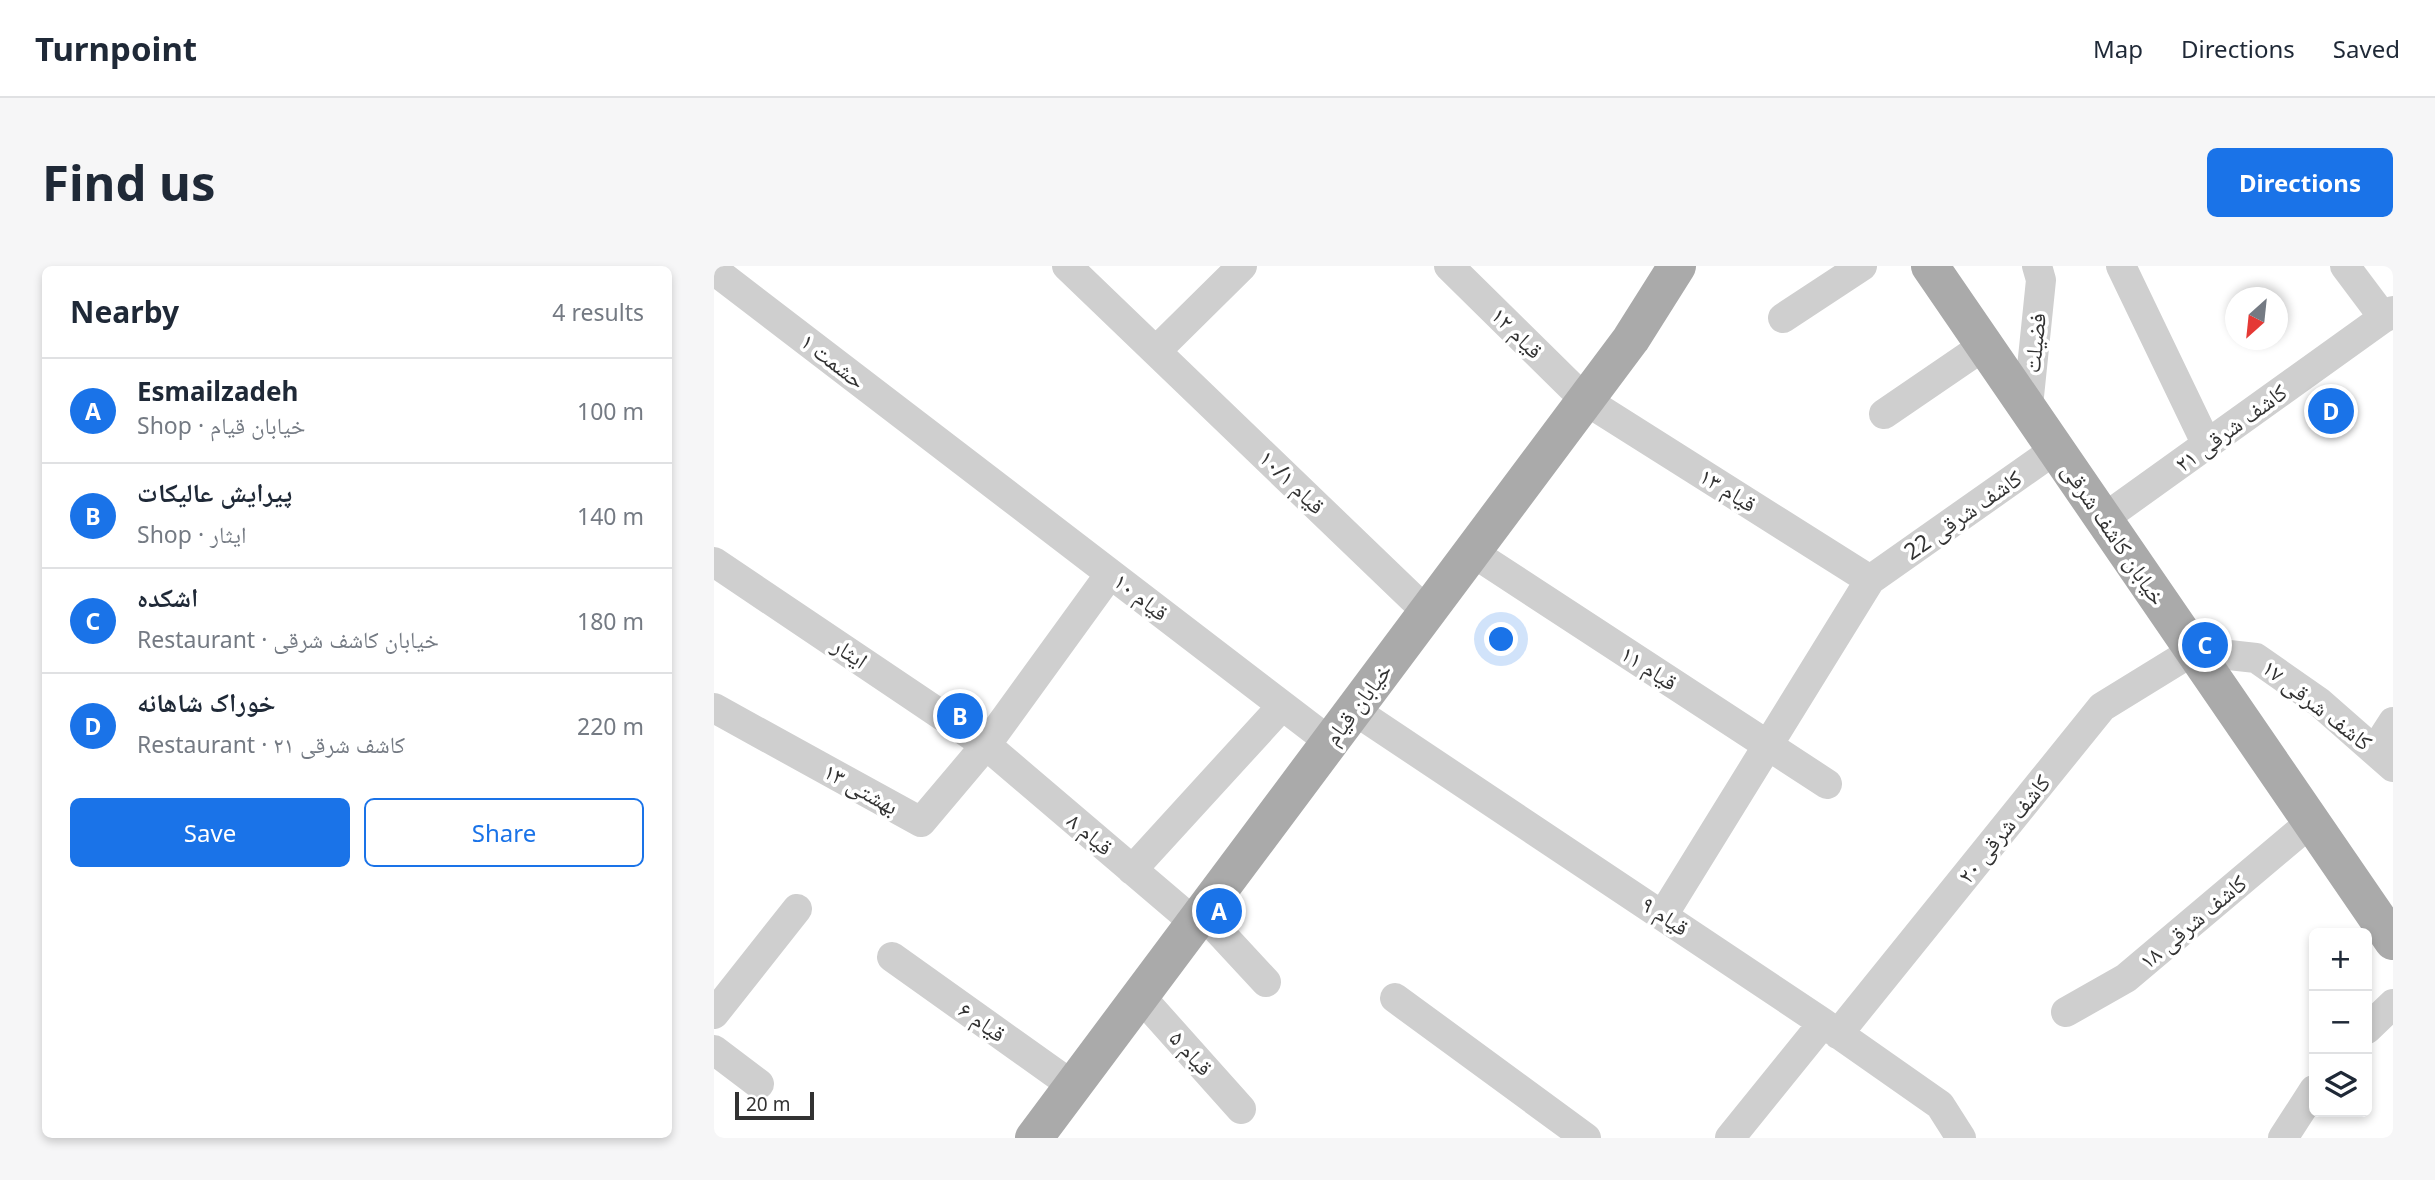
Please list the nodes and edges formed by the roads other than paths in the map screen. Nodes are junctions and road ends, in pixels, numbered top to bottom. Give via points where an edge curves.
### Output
1 (1067, 266) edge
2 (1242, 266) edge
3 (1677, 266) edge
4 (1862, 266) edge
5 (1930, 266) edge
6 (2121, 266) edge
7 (2345, 266) edge
8 (1456, 268) edge
9 (714, 270) edge
10 (2045, 271) edge
11 (2389, 314) edge
12 (1783, 318) dead end
13 (1986, 345) junction
14 (1156, 351) junction
15 (1585, 400) junction
16 (2028, 406) junction
17 (1884, 414) dead end
18 (2207, 445) junction
19 (2056, 449) junction
20 (951, 452) joint
21 (2103, 519) junction
22 (1472, 552) junction
23 (714, 562) edge
24 (1110, 574) junction
25 (1870, 580) junction
26 (1427, 612) junction
27 (2193, 651) junction
28 (1282, 706) junction
29 (714, 708) edge
30 (1354, 710) junction
31 (2393, 722) edge
32 (1330, 742) junction
33 (986, 745) junction
34 (1768, 746) junction
35 (2384, 758) edge
36 (1827, 784) dead end
37 (2311, 822) junction
38 (1132, 870) junction
39 (797, 909) dead end
40 (1663, 915) junction
41 (1198, 918) junction
42 (2393, 941) edge
43 (892, 957) dead end
44 (1266, 982) dead end
45 (1140, 996) junction
46 (1395, 998) dead end
47 (2393, 1004) edge
48 (2066, 1012) dead end
49 (714, 1014) edge
50 (2372, 1024) edge
51 (1831, 1028) junction
52 (714, 1050) edge
53 (759, 1084) dead end
54 (1073, 1086) junction
55 (2309, 1098) edge
56 (1241, 1110) dead end
57 (1034, 1138) edge
58 (1586, 1138) edge
59 (1730, 1138) edge
60 (1961, 1138) edge
61 (2283, 1138) edge

1 - 14 street, قیام ۱۰/۱
2 - 14 street
3 - 15 main road, خیابان قیام
4 - 12 street
5 - 13 main road, خیابان کاشف شرقی
6 - 18 street
7 - 11 street
8 - 15 street, قیام ۱۲
9 - 20 street, حشمت ۱
10 - 16 street, فضیلت
11 - 18 street, کاشف شرقی ۲۱
13 - 16 main road, خیابان کاشف شرقی
13 - 17 street
14 - 26 street, قیام ۱۰/۱
15 - 22 main road, خیابان قیام
15 - 25 street, قیام ۱۳
16 - 19 main road, خیابان کاشف شرقی
18 - 21 street, کاشف شرقی ۲۱
19 - 21 main road, خیابان کاشف شرقی
19 - 25 street, کاشف شرقی 22
20 - 24 street, قیام ۱۰
21 - 27 main road, خیابان کاشف شرقی
22 - 26 main road, خیابان قیام
22 - 34 street, قیام ۱۱
23 - 33 street, ایثار
24 - 28 street, قیام ۱۰
24 - 33 street
25 - 34 street
26 - 30 main road, خیابان قیام
27 - 35 street, کاشف شرقی ۱۷ via 2256,658 2319,702
27 - 37 main road, خیابان کاشف شرقی
27 - 51 street, کاشف شرقی ۲۰ via 2102,707
28 - 32 street, قیام ۱۰
28 - 38 street
29 - 33 street, بهشتی ۱۳ via 921,821
30 - 32 main road, خیابان قیام
30 - 40 street, قیام ۹
31 - 35 street
32 - 41 main road, خیابان قیام
33 - 38 street, قیام ۸
34 - 36 street, قیام ۱۱
34 - 40 street
37 - 42 main road, خیابان کاشف شرقی
37 - 48 street, کاشف شرقی ۱۸ via 2126,978
38 - 41 street, قیام ۸
39 - 49 street
40 - 51 street, قیام ۹
41 - 44 street, قیام ۸
41 - 45 main road, خیابان قیام
43 - 54 street, قیام ۶
45 - 54 main road, خیابان قیام
45 - 56 street, قیام ۵
46 - 58 street
47 - 50 street
51 - 59 street, کاشف شرقی ۲۰
51 - 60 street, قیام ۹ via 1940,1105
52 - 53 street
54 - 57 main road, خیابان قیام
55 - 61 street

